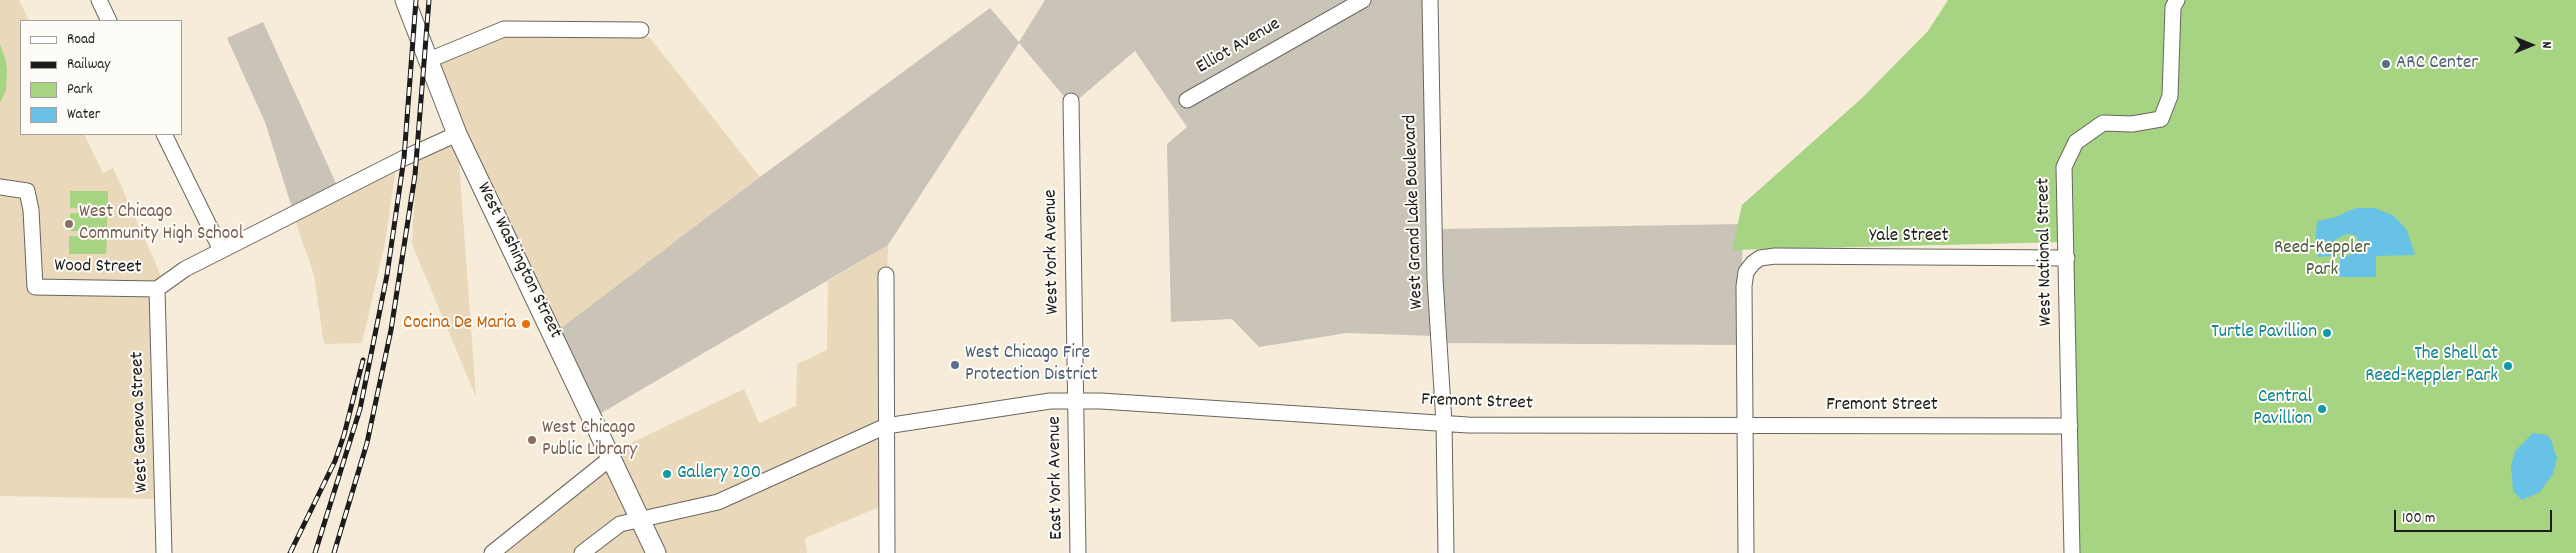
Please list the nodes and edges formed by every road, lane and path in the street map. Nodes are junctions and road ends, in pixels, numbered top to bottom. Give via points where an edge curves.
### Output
1 (98, 0) edge
2 (405, 0) edge
3 (1363, 0) edge
4 (1430, 0) edge
5 (2177, 0) edge
6 (108, 20) edge
7 (641, 30) dead end
8 (429, 60) junction
9 (1187, 100) dead end
10 (1071, 101) dead end
11 (457, 134) junction
12 (164, 135) edge
13 (0, 187) edge
14 (221, 250) junction
15 (2067, 258) junction
16 (886, 275) dead end
17 (157, 289) junction
18 (1076, 401) junction
19 (1444, 423) junction
20 (1745, 425) junction
21 (886, 426) junction
22 (2070, 426) junction
23 (612, 457) junction
24 (640, 518) junction
25 (164, 553) edge
26 (492, 553) edge
27 (582, 553) edge
28 (656, 553) edge
29 (887, 553) edge
30 (1078, 553) edge
31 (1446, 553) edge
32 (1746, 553) edge
33 (2072, 553) edge

1 - 6 street
2 - 8 main road, West Washington Street
3 - 9 street, Elliot Avenue
4 - 19 street, West Grand Lake Boulevard via 1436,279
5 - 15 street, West National Street via 2172,15 2170,96 2160,119 2132,124 2103,123 2076,142 2064,167
7 - 8 street via 504,29
8 - 11 main road, West Washington Street
10 - 18 street, West York Avenue
11 - 14 street, Wood Street
11 - 23 main road, West Washington Street
12 - 14 street
13 - 17 street, Wood Street via 27,191 35,287
14 - 17 street, Wood Street via 182,270
15 - 20 street, Yale Street via 1760,258 1744,278
15 - 22 street, West National Street
16 - 21 street
17 - 25 street, West Geneva Street
18 - 19 street, Fremont Street
18 - 21 street, Fremont Street via 1050,401
18 - 30 street, East York Avenue
19 - 20 street, Fremont Street
19 - 31 street, West Grand Lake Boulevard
20 - 22 street, Fremont Street
20 - 32 street
21 - 24 street, Fremont Street via 718,502
21 - 29 street
22 - 33 street, West National Street
23 - 24 main road, West Washington Street
23 - 26 street
24 - 27 street, Fremont Street via 620,524
24 - 28 main road, West Washington Street

